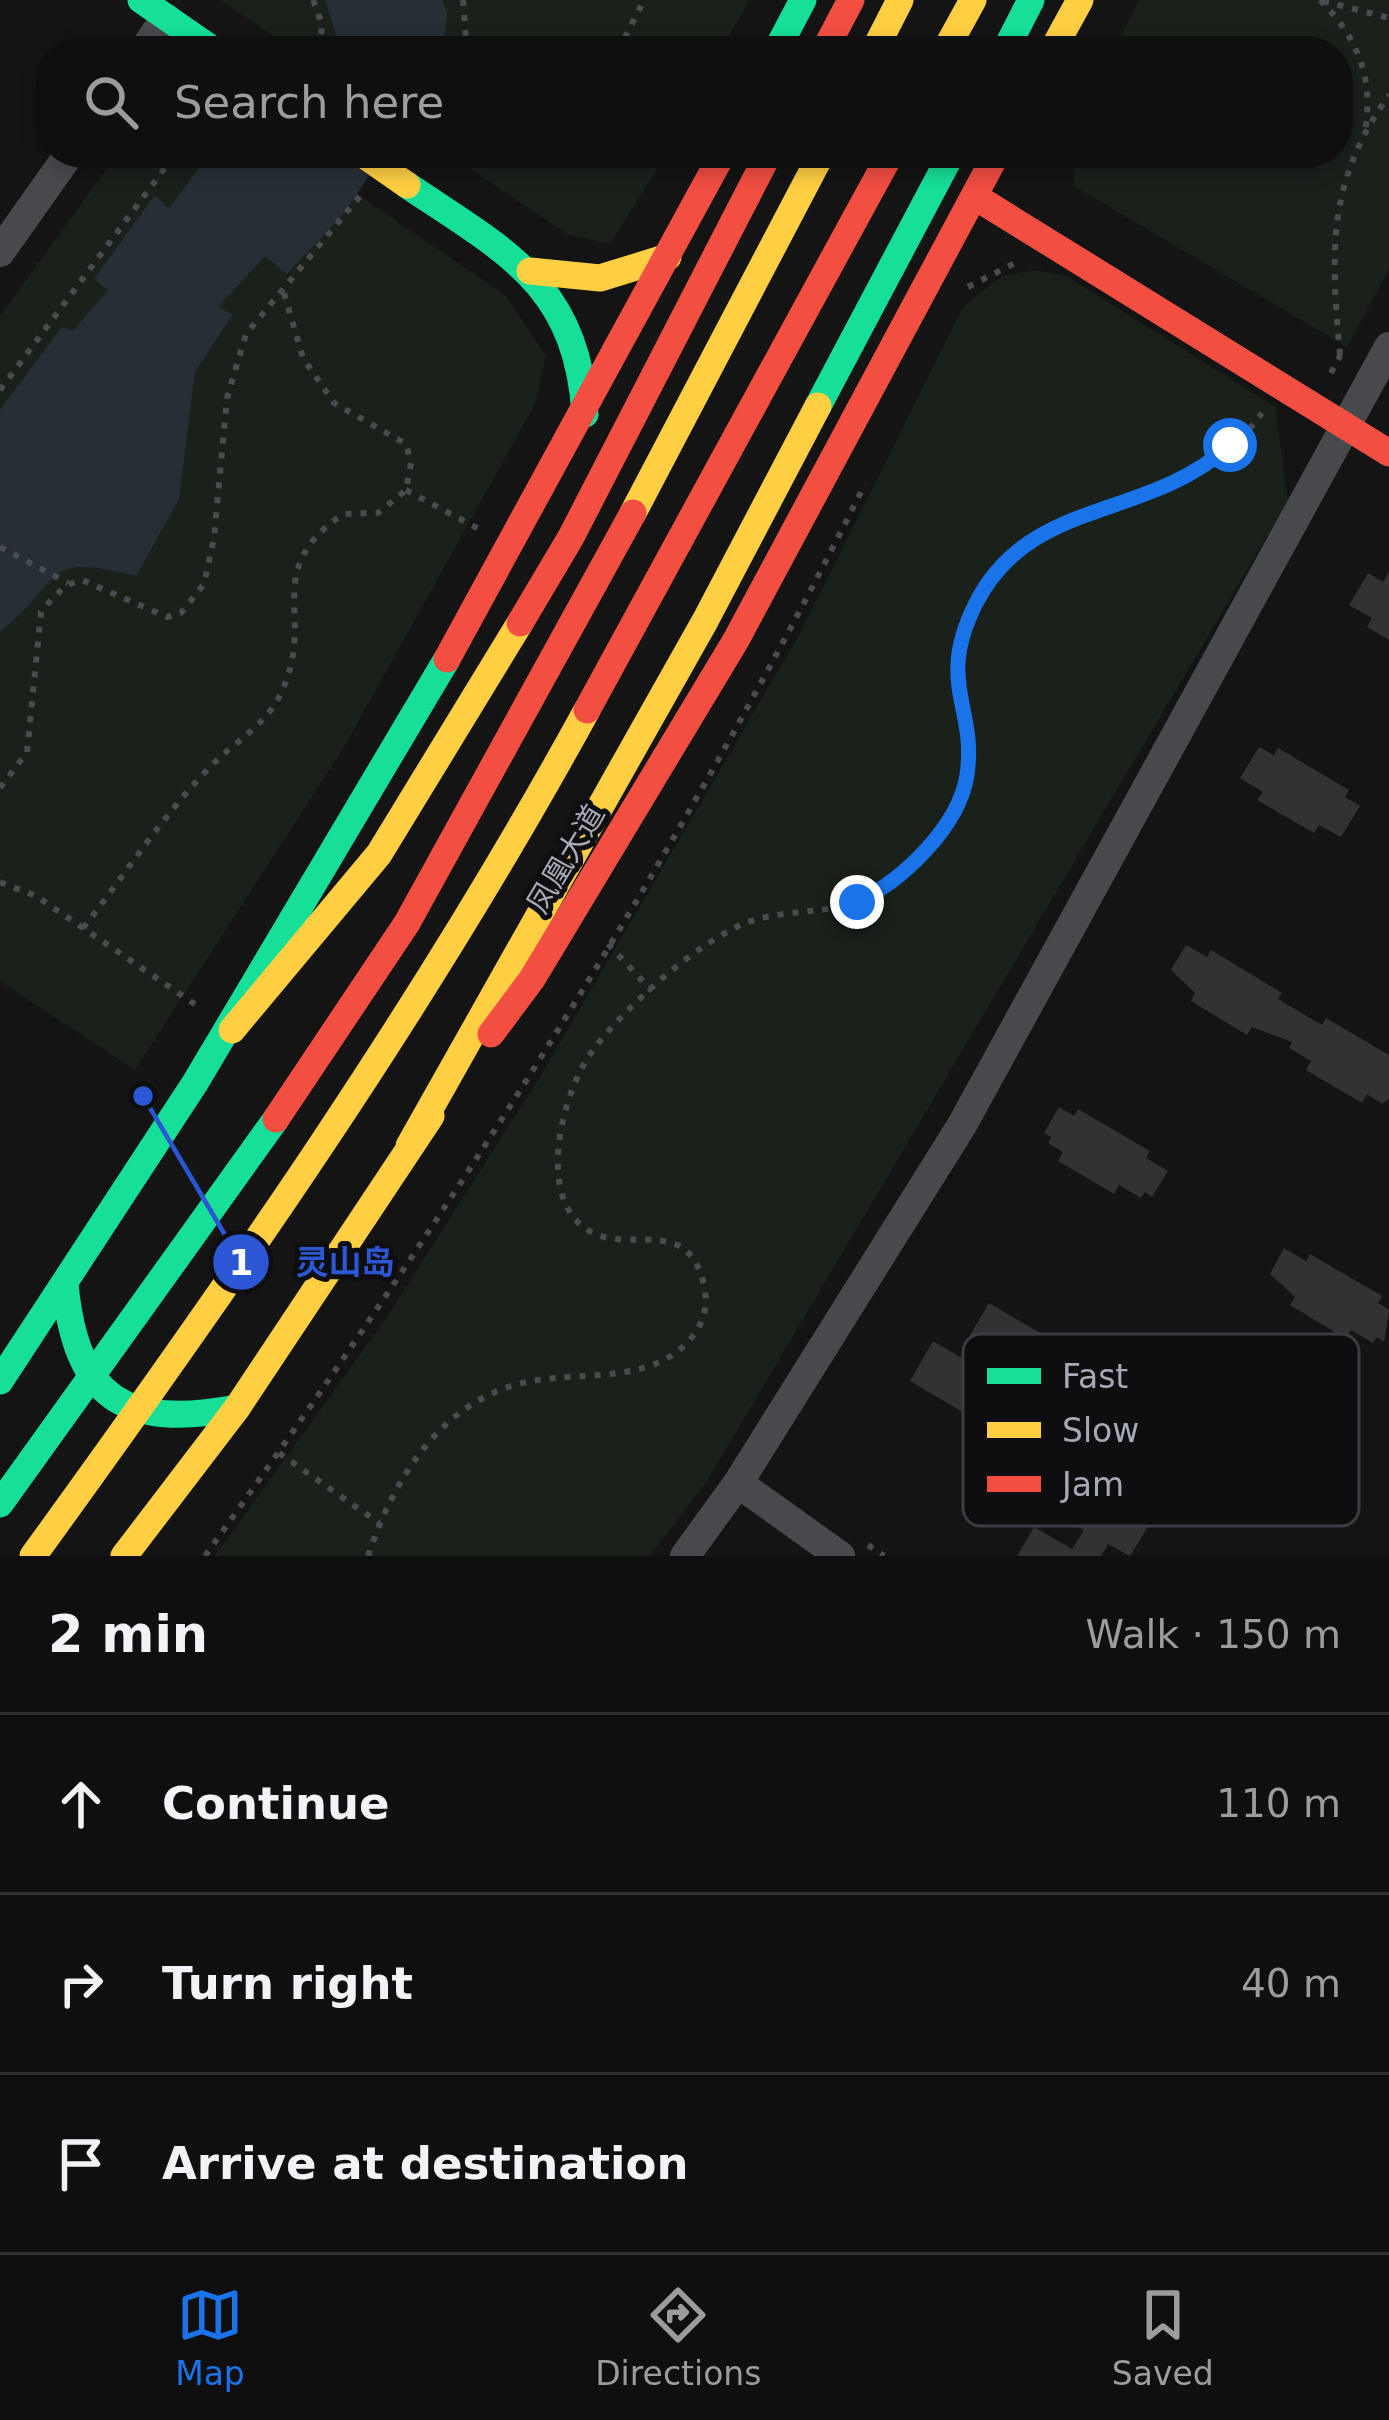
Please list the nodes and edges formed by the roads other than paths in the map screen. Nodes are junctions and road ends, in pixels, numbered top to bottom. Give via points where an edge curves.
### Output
1 (803, 0) edge
2 (851, 0) edge
3 (901, 0) edge
4 (973, 0) edge
5 (1031, 0) edge
6 (1080, 0) edge
7 (154, 9) edge
8 (193, 36) edge
9 (784, 36) edge
10 (832, 36) edge
11 (882, 36) edge
12 (953, 36) edge
13 (1012, 36) edge
14 (1060, 36) edge
15 (59, 168) edge
16 (382, 168) edge
17 (715, 168) edge
18 (761, 168) edge
19 (814, 168) edge
20 (883, 168) edge
21 (944, 168) edge
22 (989, 168) edge
23 (974, 196) junction
24 (0, 252) edge
25 (668, 257) junction
26 (530, 272) junction
27 (1389, 347) edge
28 (585, 415) junction
29 (1347, 427) junction
30 (1389, 453) edge
31 (232, 1030) junction
32 (409, 1146) junction
33 (65, 1284) junction
34 (1, 1379) edge
35 (237, 1408) junction
36 (738, 1483) junction
37 (171, 1496) junction
38 (0, 1504) edge
39 (33, 1556) edge
40 (124, 1556) edge
41 (147, 1556) edge
42 (685, 1556) edge
43 (840, 1556) edge

1 - 9 main road
2 - 10 main road
3 - 11 main road
4 - 12 main road
5 - 13 main road
6 - 14 main road
7 - 8 main road
15 - 24 street
16 - 26 main road, bridge
17 - 25 main road
18 - 31 main road via 571,537 457,731 379,854
19 - 38 main road, bridge via 407,923
20 - 39 main road, 凤凰大道, bridge via 497,874 234,1279
21 - 32 main road via 705,621
22 - 23 main road, 凤凰大道
23 - 29 main road
23 - 32 main road, 凤凰大道 via 736,640 532,979
25 - 26 main road via 601,281
25 - 28 main road
26 - 28 main road via 575,337
27 - 29 street
28 - 31 main road
29 - 30 main road
29 - 36 street via 962,1124
31 - 33 main road
32 - 35 main road, 凤凰大道
33 - 34 main road
33 - 35 main road via 73,1353 126,1410 167,1420
35 - 37 main road, 凤凰大道
36 - 42 street
36 - 43 street
37 - 40 main road, 凤凰大道
37 - 41 main road

